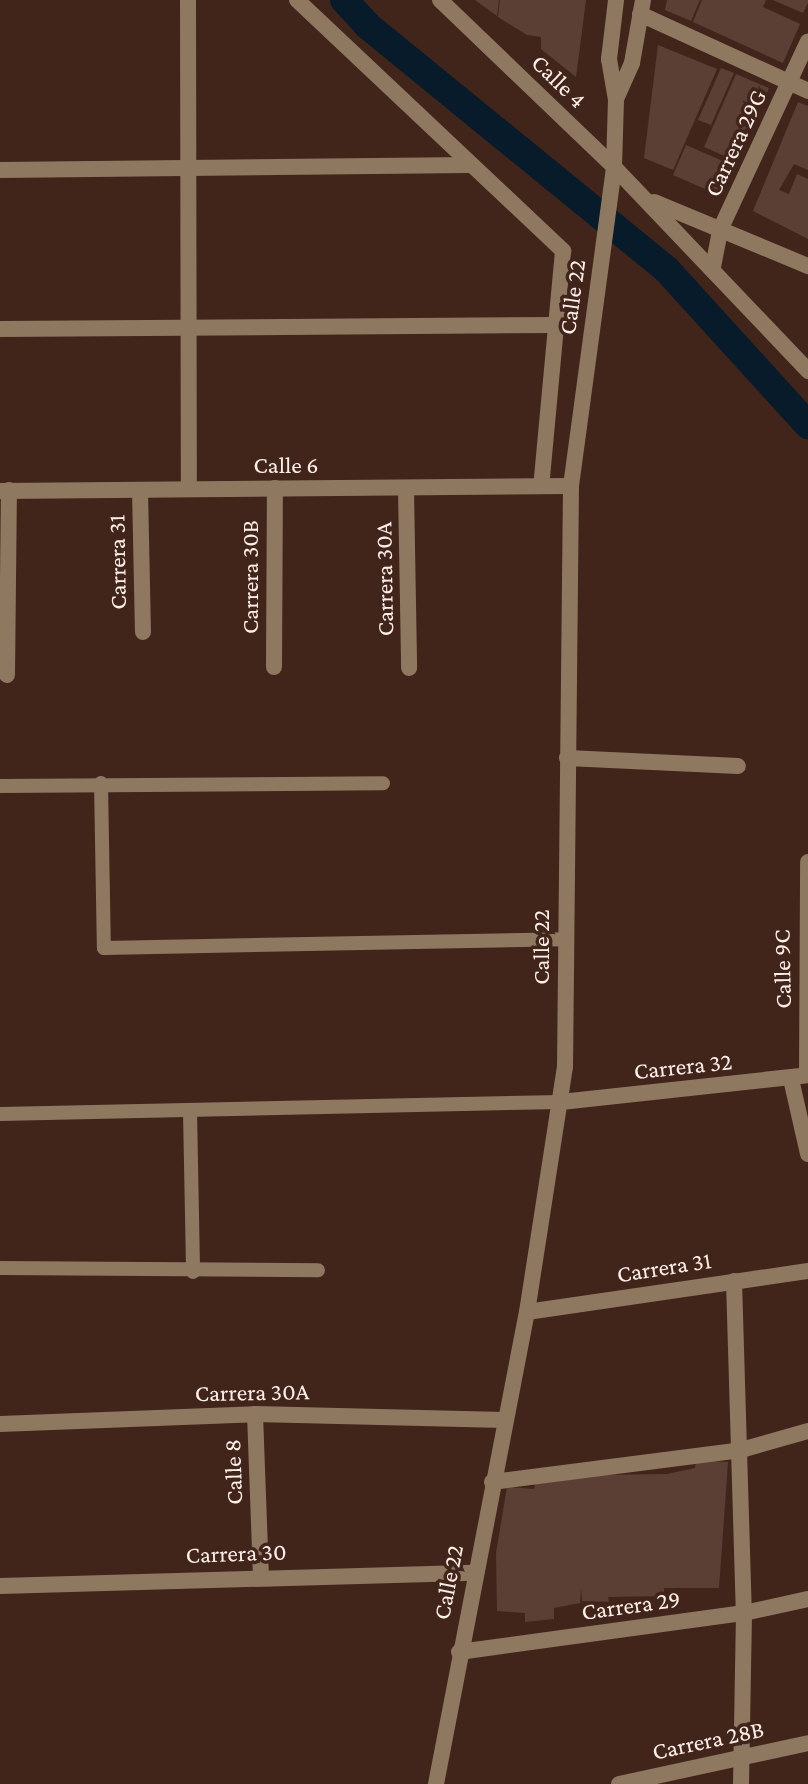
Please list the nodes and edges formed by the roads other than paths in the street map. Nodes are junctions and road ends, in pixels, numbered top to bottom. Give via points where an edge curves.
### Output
1 (188, 0) edge
2 (297, 0) edge
3 (616, 0) edge
4 (447, 3) edge
5 (641, 7) edge
6 (808, 41) edge
7 (790, 83) junction
8 (808, 91) edge
9 (616, 100) junction
10 (470, 165) junction
11 (189, 167) junction
12 (614, 167) junction
13 (0, 170) edge
14 (644, 198) junction
15 (720, 230) junction
16 (808, 266) edge
17 (713, 267) junction
18 (558, 325) junction
19 (0, 329) edge
20 (189, 330) junction
21 (808, 371) edge
22 (541, 486) junction
23 (571, 486) junction
24 (275, 488) junction
25 (189, 489) junction
26 (406, 489) junction
27 (4, 490) edge
28 (140, 490) junction
29 (143, 632) dead end
30 (274, 667) dead end
31 (409, 668) dead end
32 (7, 675) dead end
33 (567, 758) junction
34 (738, 766) dead end
35 (101, 783) junction
36 (383, 783) dead end
37 (0, 786) edge
38 (808, 862) edge
39 (565, 939) junction
40 (802, 1076) edge
41 (561, 1102) junction
42 (190, 1111) junction
43 (0, 1114) edge
44 (808, 1154) edge
45 (0, 1268) edge
46 (318, 1270) dead end
47 (808, 1271) edge
48 (193, 1272) junction
49 (734, 1281) junction
50 (527, 1312) junction
51 (255, 1414) junction
52 (505, 1420) junction
53 (0, 1424) edge
54 (808, 1431) edge
55 (741, 1450) junction
56 (492, 1482) junction
57 (474, 1573) junction
58 (261, 1575) junction
59 (0, 1586) edge
60 (808, 1599) edge
61 (744, 1613) junction
62 (459, 1652) junction
63 (808, 1743) edge
64 (742, 1757) junction
65 (436, 1784) edge
66 (619, 1784) edge
67 (741, 1784) edge

1 - 11 street
2 - 10 street
3 - 9 street, Calle 22 via 609,59
4 - 12 street, Calle 4
5 - 7 street
5 - 9 street, Calle 22 via 632,63
6 - 7 street, Carrera 29G
7 - 8 street
7 - 15 street, Carrera 29G
9 - 12 street, Calle 22
10 - 11 street
10 - 18 street via 563,251
11 - 13 street
11 - 20 street
12 - 14 street, Calle 4
12 - 23 street, Calle 22
14 - 15 street, Calle 4
14 - 17 street, Calle 4
15 - 16 street, Calle 4
15 - 17 street, Carrera 29G
17 - 21 street, Calle 4
18 - 20 street
18 - 22 street
19 - 20 street
20 - 25 street
22 - 23 street, Calle 6
22 - 26 street, Calle 6
23 - 33 street, Calle 22
24 - 25 street, Calle 6
24 - 26 street, Calle 6
24 - 30 street, Carrera 30B
25 - 28 street, Calle 6
26 - 31 street, Carrera 30A
27 - 28 street, Calle 6
27 - 32 street
28 - 29 street, Carrera 31
33 - 34 street
33 - 39 street, Calle 22
35 - 36 lane
35 - 37 lane
35 - 39 lane via 104,948
38 - 40 street, Calle 9C
39 - 41 street, Calle 22
40 - 41 street, Carrera 32
40 - 44 street, Calle 9C
41 - 42 lane
41 - 50 street, Calle 22
42 - 43 lane
42 - 48 lane
45 - 48 lane
46 - 48 lane
47 - 49 street, Carrera 31
49 - 50 street, Carrera 31
49 - 55 street
50 - 52 street, Calle 22
51 - 52 street, Carrera 30A
51 - 53 street, Carrera 30A
51 - 58 street, Calle 8
52 - 56 street, Calle 22
54 - 55 street
55 - 56 street
55 - 61 street
56 - 57 street, Calle 22
57 - 58 street, Carrera 30
57 - 62 street, Calle 22
58 - 59 street, Carrera 30
60 - 61 street, Carrera 29
61 - 62 street, Carrera 29
61 - 64 street
62 - 65 street, Calle 22
63 - 64 street, Carrera 28B
64 - 66 street, Carrera 28B
64 - 67 street

